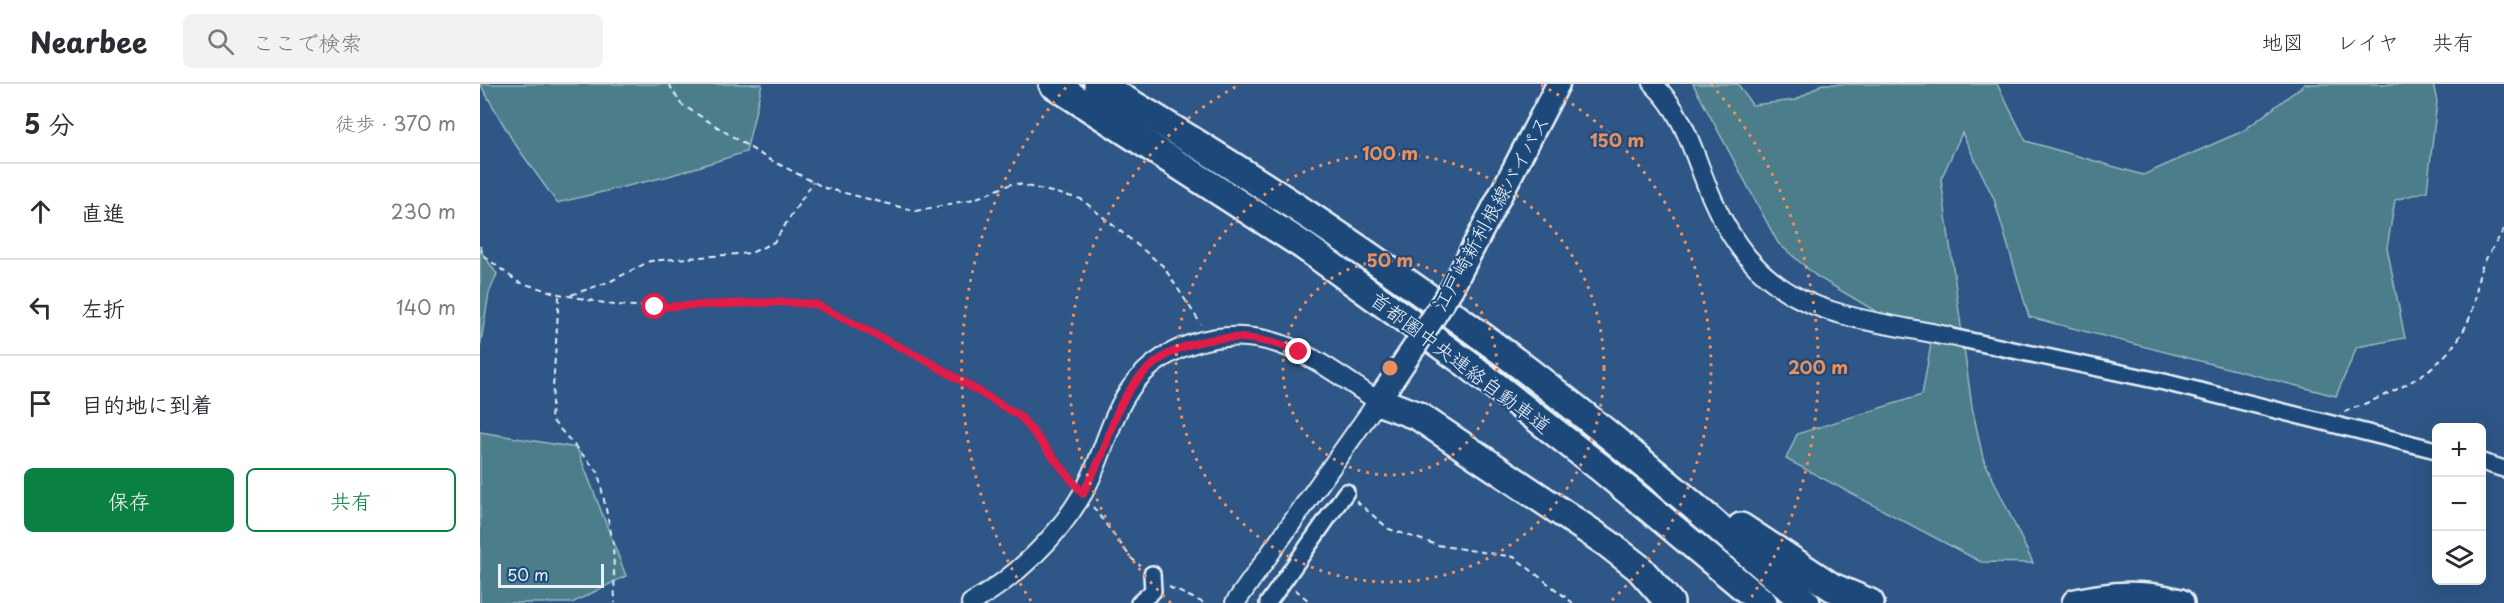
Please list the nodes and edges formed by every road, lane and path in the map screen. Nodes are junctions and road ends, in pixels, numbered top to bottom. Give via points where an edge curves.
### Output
1 (669, 84) edge
2 (1053, 84) edge
3 (1098, 84) edge
4 (1558, 84) edge
5 (1653, 84) edge
6 (813, 182) junction
7 (2504, 229) edge
8 (480, 246) edge
9 (559, 294) junction
10 (569, 296) junction
11 (1947, 336) joint
12 (1211, 339) junction
13 (1378, 401) junction
14 (2321, 421) junction
15 (2432, 449) edge
16 (1631, 452) junction
17 (2486, 464) edge
18 (2504, 469) edge
19 (1346, 492) joint
20 (1083, 494) junction
21 (1152, 574) junction
22 (1655, 598) edge
23 (615, 603) edge
24 (971, 603) edge
25 (1139, 603) edge
26 (1204, 603) edge
27 (1235, 603) edge
28 (1268, 603) edge
29 (1572, 603) edge
30 (1763, 603) edge
31 (1806, 603) edge
32 (1870, 603) edge
33 (2076, 603) edge
34 (2180, 603) edge

1 - 6 path via 681,104
2 - 30 highway, 首都圏中央連絡自動車道 via 1304,246 1466,363 1602,469
3 - 16 highway, 首都圏中央連絡自動車道 via 1329,228 1478,333
4 - 13 main road, 江戸崎新利根線バイパス, bridge via 1452,288
5 - 11 street via 1692,140 1709,190 1731,236 1776,285 1798,299 1852,318
6 - 10 path via 774,242 751,253 650,261
6 - 12 path via 916,211 974,199 1014,183 1081,199 1163,266
7 - 14 path via 2481,270 2472,313 2442,358 2412,383
8 - 9 path via 484,256 518,282
9 - 10 path
9 - 23 path via 551,419 598,472 613,542
10 - 20 path via 614,305 655,307 815,304 933,364 1021,417
11 - 14 street via 2164,382
12 - 13 street via 1248,337 1282,345
12 - 20 street via 1161,357 1141,376 1125,396
13 - 22 highway via 1414,435 1601,557
13 - 27 street
14 - 15 street
16 - 31 highway, 首都圏中央連絡自動車道
16 - 32 highway via 1794,564 1832,587
17 - 18 street
19 - 28 street
19 - 29 path via 1389,529 1437,545 1514,557
20 - 21 path via 1132,559
20 - 24 street via 1044,546 989,593
21 - 25 street via 1153,591
21 - 26 path via 1176,592
33 - 34 highway via 2138,595

